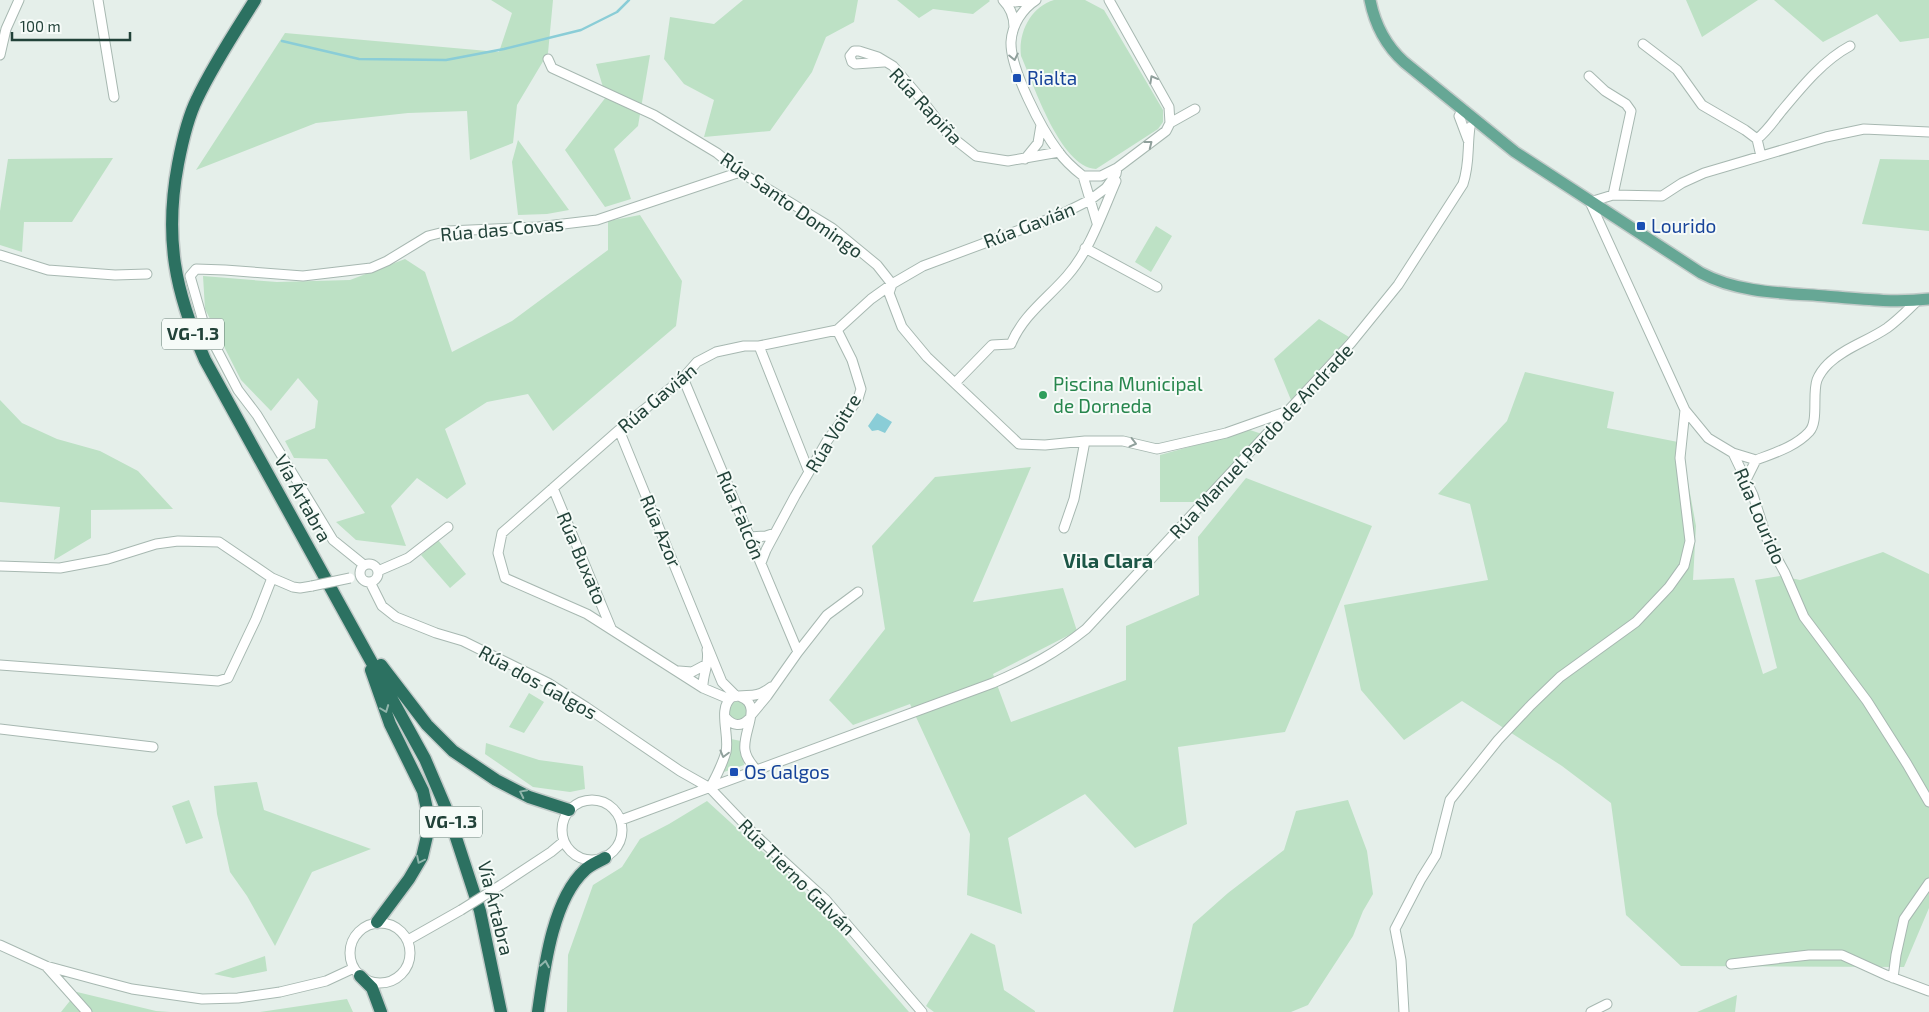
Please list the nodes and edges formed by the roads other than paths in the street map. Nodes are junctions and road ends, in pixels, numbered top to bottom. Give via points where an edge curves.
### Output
1 (19, 0) edge
2 (98, 0) edge
3 (254, 0) edge
4 (1003, 0) edge
5 (1011, 0) edge
6 (1027, 0) edge
7 (1036, 0) edge
8 (1102, 0) edge
9 (1370, 0) edge
10 (1110, 3) edge
11 (1014, 27) junction
12 (1643, 44) dead end
13 (1850, 46) dead end
14 (0, 55) edge
15 (548, 59) dead end
16 (884, 62) junction
17 (1589, 76) dead end
18 (114, 97) dead end
19 (1195, 110) dead end
20 (1463, 110) junction
21 (1170, 123) junction
22 (1460, 123) junction
23 (1473, 124) junction
24 (1041, 125) junction
25 (1929, 132) edge
26 (1757, 139) junction
27 (1468, 141) junction
28 (1059, 152) junction
29 (1761, 156) junction
30 (1025, 159) junction
31 (1120, 165) junction
32 (740, 172) junction
33 (1083, 176) junction
34 (1613, 195) junction
35 (1090, 200) junction
36 (1590, 202) junction
37 (1097, 224) junction
38 (1085, 248) junction
39 (0, 255) edge
40 (147, 274) dead end
41 (892, 284) junction
42 (1158, 287) dead end
43 (1923, 300) edge
44 (837, 330) junction
45 (759, 346) junction
46 (683, 378) junction
47 (956, 382) junction
48 (1291, 410) junction
49 (1684, 410) junction
50 (619, 430) junction
51 (1085, 441) junction
52 (1733, 453) junction
53 (1756, 460) junction
54 (809, 472) junction
55 (1746, 480) junction
56 (553, 488) junction
57 (448, 527) dead end
58 (1064, 528) dead end
59 (775, 533) junction
60 (750, 537) junction
61 (761, 563) junction
62 (364, 564) junction
63 (0, 566) edge
64 (378, 571) junction
65 (360, 576) junction
66 (272, 578) junction
67 (370, 582) junction
68 (858, 592) dead end
69 (612, 628) junction
70 (703, 632) junction
71 (364, 646) junction
72 (798, 652) junction
73 (707, 664) junction
74 (0, 665) edge
75 (679, 671) junction
76 (775, 684) junction
77 (706, 690) junction
78 (735, 697) junction
79 (725, 714) junction
80 (751, 717) junction
81 (0, 729) edge
82 (153, 747) dead end
83 (757, 770) junction
84 (710, 788) junction
85 (1929, 802) edge
86 (568, 810) junction
87 (621, 820) junction
88 (563, 842) junction
89 (604, 858) junction
90 (1929, 884) edge
91 (377, 922) junction
92 (408, 940) junction
93 (0, 945) edge
94 (1731, 964) dead end
95 (46, 966) junction
96 (357, 972) junction
97 (1893, 978) junction
98 (1929, 991) edge
99 (1607, 1004) dead end
100 (87, 1012) edge
101 (381, 1012) edge
102 (501, 1012) edge
103 (538, 1012) edge
104 (922, 1012) edge
105 (1404, 1012) edge
106 (1591, 1012) edge

1 - 14 street via 6,29
2 - 18 street
3 - 71 highway, Vía Ártabra / VG-1.3 via 196,99 182,144 174,186 171,213 173,257 191,329 205,360
4 - 11 street via 1014,19
5 - 6 street
7 - 11 street via 1029,4
8 - 10 street
9 - 20 main road via 1378,28 1394,54
21 -> 10 street via 1169,107
11 -> 24 street via 1011,43 1016,65
12 - 26 street via 1677,70 1702,105
13 - 26 street via 1823,66
15 - 32 street, Rúa Santo Domingo via 552,68 654,115 717,152
16 - 16 street, Rúa Rapiña via 859,51 850,56 853,63
16 - 30 street, Rúa Rapiña via 899,72 948,134 976,156 1008,162
17 - 34 street via 1631,111
19 - 21 street
20 - 22 street via 1459,116
20 - 23 main road
31 -> 21 street via 1166,130
22 - 23 street via 1465,128
22 - 27 street, Rúa Manuel Pardo de Andrade
23 - 27 street, Rúa Manuel Pardo de Andrade
23 - 36 main road
24 - 28 street
24 - 30 street via 1038,143
25 - 29 street via 1864,129
26 - 29 street
27 - 48 street, Rúa Manuel Pardo de Andrade via 1467,171 1462,184 1398,285 1352,343
28 - 30 street, Rúa Rapiña
28 - 33 street
29 - 34 street via 1704,173 1662,196
31 - 33 street via 1101,176
31 - 35 street, Rúa Gavián via 1106,188
31 - 37 street
32 - 41 street, Rúa Santo Domingo via 832,228 877,265
32 - 62 street, Rúa das Covas via 597,220 538,227 448,231 428,236 370,268 303,276 196,270 190,276 204,325 234,382 333,540
33 - 35 street
34 - 36 street
35 - 37 street
35 - 41 street, Rúa Gavián via 1060,215 923,266
36 - 43 main road via 1701,274 1720,282 1788,293
36 - 49 street, Rúa Lourido
37 - 38 street
38 - 42 street
38 - 47 street via 1068,275 1024,320 1011,344 992,346
39 - 40 street via 48,270
41 - 44 street, Rúa Gavián
41 - 47 street via 889,294 902,327 927,357
43 - 53 street via 1887,328 1829,363 1817,378 1811,431 1790,447
44 - 45 street, Rúa Gavián
44 - 54 street, Rúa Voitre via 852,360 861,389
45 - 46 street, Rúa Gavián via 716,352 697,362
45 - 54 street
46 - 50 street, Rúa Gavián
46 - 60 street, Rúa Falcón
47 - 51 street via 1019,444
51 -> 48 street via 1123,441 1157,449 1226,433
48 - 83 street, Rúa Manuel Pardo de Andrade via 1086,629 1064,647 994,683
49 - 52 street, Rúa Lourido via 1708,438
49 - 105 street via 1680,458 1690,541 1684,566 1636,622 1560,677 1531,705 1450,800 1436,855 1395,929 1401,960
50 - 56 street, Rúa Gavián
50 - 70 street, Rúa Azor
51 - 58 street via 1074,499
52 - 53 street
52 - 55 street, Rúa Lourido
53 - 55 street
54 - 59 street, Rúa Voitre
55 - 85 street, Rúa Lourido via 1768,542 1804,617 1866,702
56 - 69 street, Rúa Buxato
56 - 69 street, Rúa Gavián via 502,533 498,553 505,578
57 - 64 street via 408,558
59 - 60 street
59 - 61 street, Rúa Voitre
60 - 61 street, Rúa Falcón
61 - 72 street, Rúa Falcón
62 - 64 street via 373,564
62 - 65 street
63 - 66 street via 60,568 108,559 156,544 199,540 219,542
64 - 67 street
65 - 66 street, bridge via 300,588
65 - 67 street
66 - 74 street via 228,678 218,681
67 - 84 street, Rúa dos Galgos via 382,606 396,617 462,641 548,683
68 - 72 street via 827,616
69 - 75 street, Rúa Gavián
70 - 73 street, Rúa Azor
70 - 78 street, Rúa Azor via 722,682
86 -> 71 highway via 496,780 454,751 427,725
71 -> 91 highway via 390,724 423,791 430,823 422,857
71 - 102 highway, Vía Ártabra / VG-1.3 via 425,759 448,813 480,911
72 - 76 street
73 - 75 street via 692,672
73 - 77 street, Rúa Azor via 702,677
75 - 77 street, Rúa Gavián
76 - 78 street via 752,697
76 - 80 street
77 - 78 street, Rúa Gavián
77 - 79 street, Rúa Gavián
78 - 79 street
78 - 80 street via 750,702
79 - 80 street via 731,723 739,725
79 -> 84 street via 726,750
80 - 83 street via 745,751
81 - 82 street
83 - 84 street, Rúa Manuel Pardo de Andrade
84 - 87 street, Rúa Manuel Pardo de Andrade
84 - 104 street, Rúa Tierno Galván via 752,833 825,899
86 - 87 street via 584,801 602,801
86 - 88 street via 561,825
87 - 89 street via 621,838 612,853
88 - 89 street via 580,859
88 - 92 street, bridge via 501,885
103 -> 89 highway via 549,944 565,900 586,868
90 - 97 street via 1904,919
91 - 92 street via 396,926
91 - 96 street via 364,927 354,937 350,952
92 - 96 street via 410,960 399,977 379,983 369,981
93 - 95 street
94 - 97 street via 1842,954
95 - 96 street via 132,989 202,999 280,992
95 - 100 street
96 - 101 highway via 372,988
97 - 98 street
99 - 106 street

